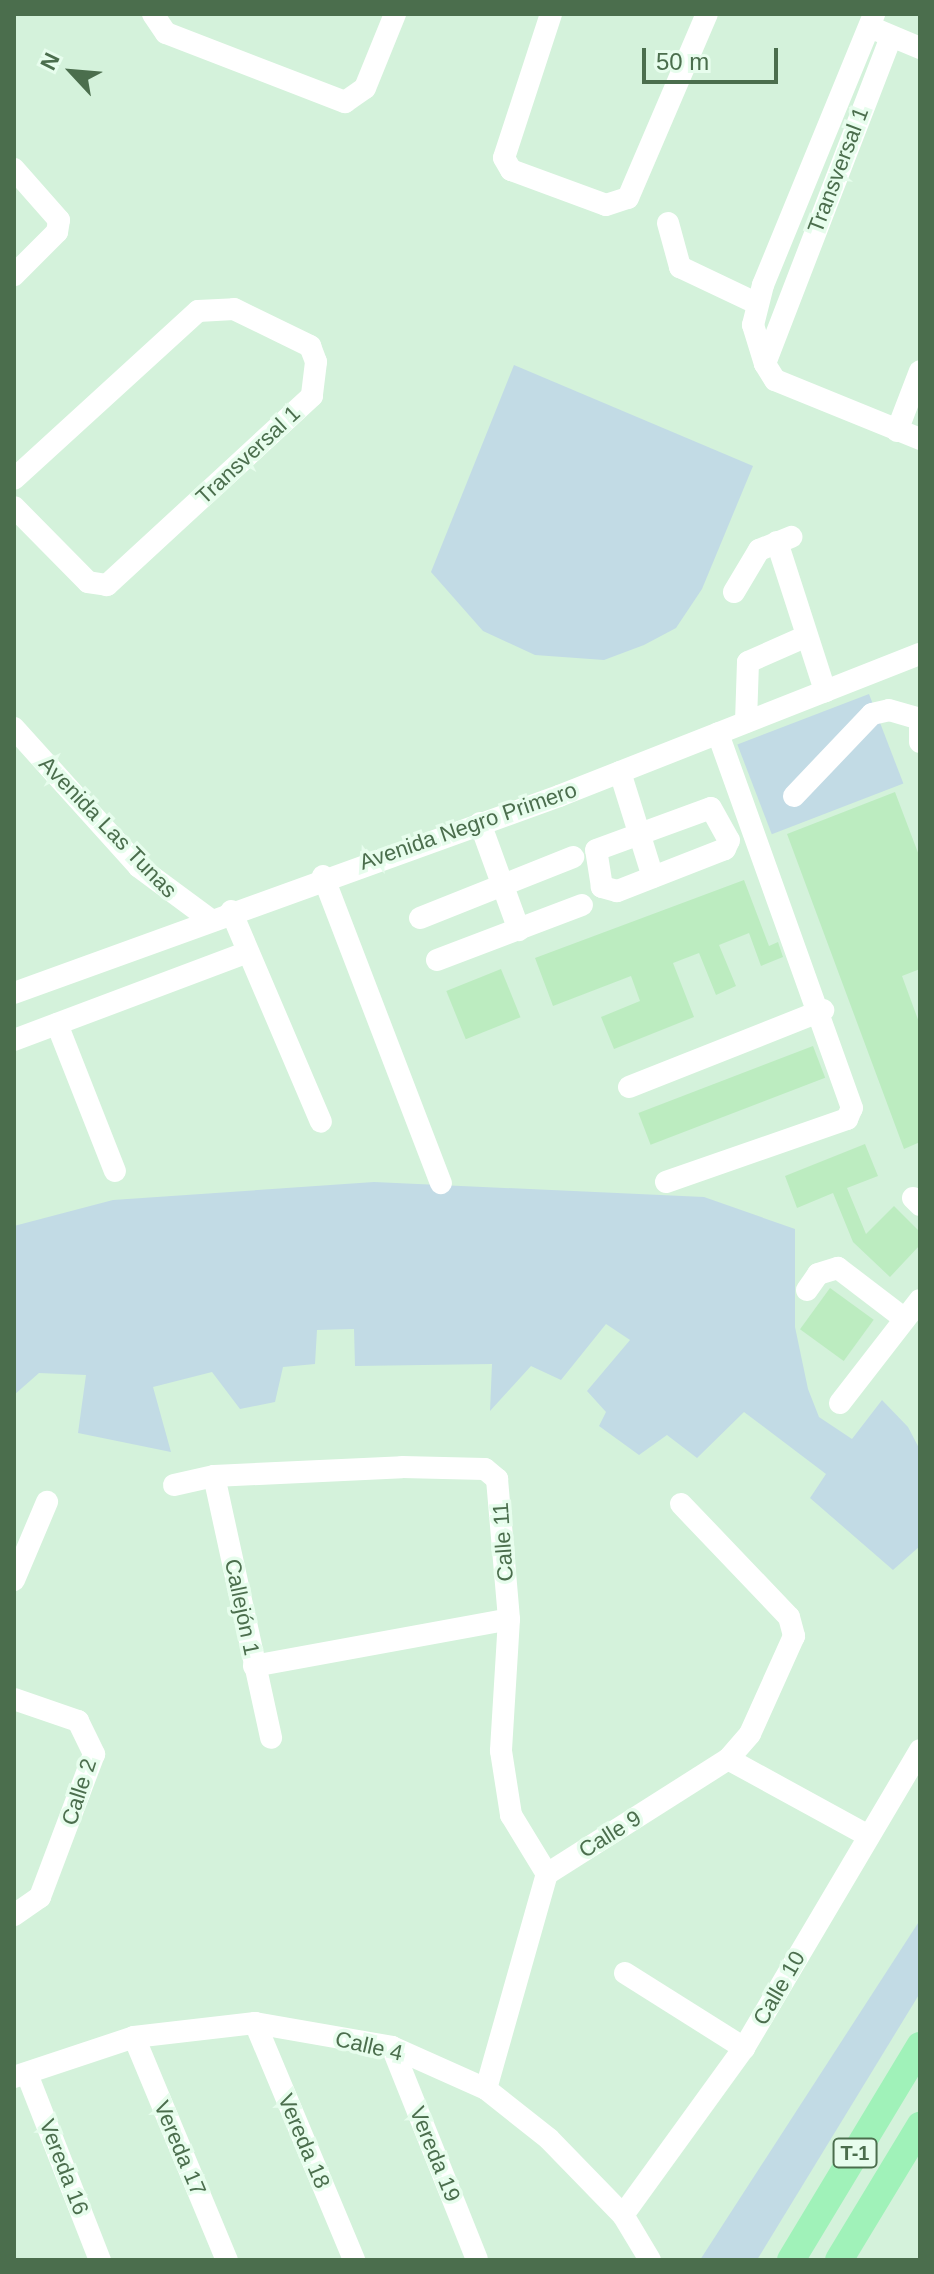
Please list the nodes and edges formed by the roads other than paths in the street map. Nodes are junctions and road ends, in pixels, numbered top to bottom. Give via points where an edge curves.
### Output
1 (153, 14) edge
2 (395, 14) edge
3 (551, 14) edge
4 (707, 14) edge
5 (871, 20) edge
6 (891, 37) junction
7 (920, 48) edge
8 (14, 169) edge
9 (668, 223) dead end
10 (14, 275) edge
11 (758, 304) junction
12 (765, 364) junction
13 (920, 371) edge
14 (897, 431) junction
15 (920, 439) edge
16 (14, 479) edge
17 (14, 507) edge
18 (734, 592) dead end
19 (807, 636) junction
20 (920, 654) edge
21 (825, 691) junction
22 (920, 719) edge
23 (746, 722) junction
24 (920, 727) edge
25 (14, 728) edge
26 (718, 733) junction
27 (920, 742) edge
28 (620, 772) junction
29 (794, 796) dead end
30 (480, 823) junction
31 (640, 835) junction
32 (573, 857) dead end
33 (323, 876) junction
34 (653, 877) junction
35 (502, 884) junction
36 (582, 905) dead end
37 (231, 911) junction
38 (208, 918) junction
39 (420, 918) dead end
40 (519, 930) junction
41 (248, 952) junction
42 (437, 960) dead end
43 (14, 993) edge
44 (823, 1010) junction
45 (57, 1024) junction
46 (14, 1040) edge
47 (629, 1087) dead end
48 (321, 1122) dead end
49 (115, 1171) dead end
50 (666, 1182) dead end
51 (441, 1183) dead end
52 (807, 1290) dead end
53 (920, 1300) edge
54 (905, 1319) junction
55 (840, 1403) dead end
56 (214, 1476) junction
57 (174, 1485) dead end
58 (47, 1502) dead end
59 (681, 1504) dead end
60 (14, 1580) edge
61 (509, 1619) junction
62 (254, 1666) junction
63 (14, 1699) edge
64 (271, 1738) dead end
65 (920, 1750) edge
66 (728, 1759) junction
67 (867, 1835) junction
68 (547, 1874) junction
69 (14, 1915) edge
70 (625, 1973) dead end
71 (255, 2023) junction
72 (134, 2037) junction
73 (920, 2046) edge
74 (392, 2047) junction
75 (744, 2048) junction
76 (21, 2076) edge
77 (486, 2089) junction
78 (920, 2126) edge
79 (623, 2215) junction
80 (100, 2260) edge
81 (227, 2260) edge
82 (354, 2260) edge
83 (477, 2260) edge
84 (650, 2260) edge
85 (791, 2260) edge
86 (839, 2260) edge

1 - 2 street via 166,33 345,102 365,88
3 - 4 street via 504,158 511,170 606,205 628,198
5 - 6 street
5 - 11 street
6 - 7 street
6 - 12 street, Transversal 1
8 - 10 street via 59,220 57,232
9 - 11 street via 680,267
11 - 12 street via 753,325
12 - 14 street via 775,380
13 - 14 street
14 - 15 street
16 - 17 street, Transversal 1 via 198,311 234,309 310,346 317,380 312,396 107,585 88,582
18 - 19 street via 759,550 784,540
19 - 21 street
19 - 23 street via 748,662
20 - 21 street, Avenida Negro Primero
21 - 23 street, Avenida Negro Primero
22 - 29 street via 889,710 872,714
23 - 26 street, Avenida Negro Primero
24 - 27 street
25 - 38 street, Avenida Las Tunas via 139,867
26 - 28 street, Avenida Negro Primero
26 - 44 street
28 - 30 street, Avenida Negro Primero
28 - 31 street
30 - 33 street, Avenida Negro Primero
30 - 35 street
31 - 34 street
31 - 34 street via 596,850 593,862 610,891
31 - 34 street via 711,808 729,840 725,849
32 - 35 street
33 - 37 street, Avenida Negro Primero
33 - 51 street
35 - 39 street
35 - 40 street
36 - 40 street
37 - 38 street, Avenida Negro Primero
37 - 41 street
38 - 43 street, Avenida Negro Primero
40 - 42 street
41 - 45 street
41 - 48 street
44 - 47 street
44 - 50 street via 852,1108 847,1119
45 - 46 street
45 - 49 street
52 - 54 street via 818,1274 838,1268
53 - 54 street
54 - 55 street
56 - 57 street, Calle 11
56 - 61 street, Calle 11 via 485,1469 500,1493
56 - 62 street, Callejón 1
58 - 60 street
59 - 66 street, Calle 9 via 789,1617 794,1636 750,1734
61 - 62 street
61 - 68 street, Calle 11 via 505,1777 511,1815
62 - 64 street, Callejón 1
63 - 69 street, Calle 2 via 78,1721 94,1754 40,1897
65 - 67 street, Calle 10
66 - 67 street
66 - 68 street, Calle 9
67 - 75 street, Calle 10
68 - 77 street
70 - 75 street
71 - 72 street, Calle 4
71 - 74 street, Calle 4
71 - 82 street, Vereda 18
72 - 76 street, Calle 4
72 - 81 street, Vereda 17
73 - 85 main road, T-1
74 - 77 street, Calle 4
74 - 83 street, Vereda 19
75 - 79 street, Calle 10
76 - 80 street, Vereda 16
77 - 79 street, Calle 4
78 - 86 main road, T-1
79 - 84 street, Calle 4

